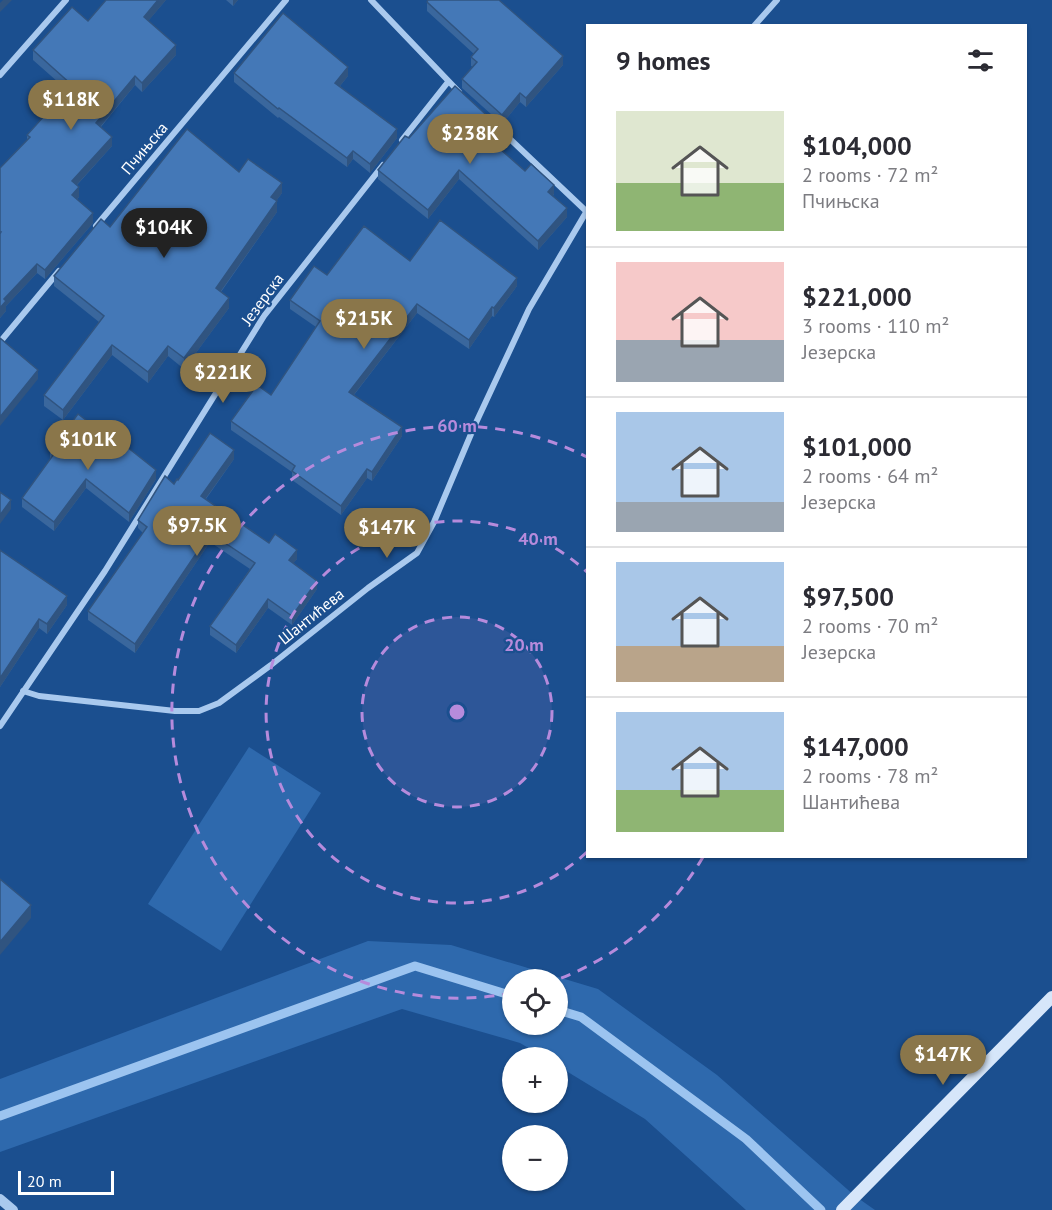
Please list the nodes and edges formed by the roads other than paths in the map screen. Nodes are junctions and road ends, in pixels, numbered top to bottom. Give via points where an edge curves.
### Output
1 (66, 0) edge
2 (286, 0) edge
3 (371, 0) edge
4 (777, 0) edge
5 (756, 24) edge
6 (0, 75) edge
7 (448, 82) junction
8 (465, 98) edge
9 (482, 113) edge
10 (397, 148) edge
11 (389, 157) edge
12 (586, 209) edge
13 (586, 212) edge
14 (90, 234) edge
15 (68, 261) edge
16 (0, 342) edge
17 (23, 691) junction
18 (0, 726) edge
19 (1052, 997) edge
20 (0, 1199) edge
21 (13, 1210) edge
22 (842, 1210) edge

1 - 6 street
2 - 14 street, Пчињска
3 - 7 street
4 - 5 street
7 - 8 street
7 - 10 street
9 - 12 street
11 - 17 street, Језерска via 264,316 105,572
13 - 17 street, Шантићева via 529,309 417,553 219,703 199,711 59,699
15 - 16 street
17 - 18 street, Језерска
19 - 22 main road
20 - 21 street

